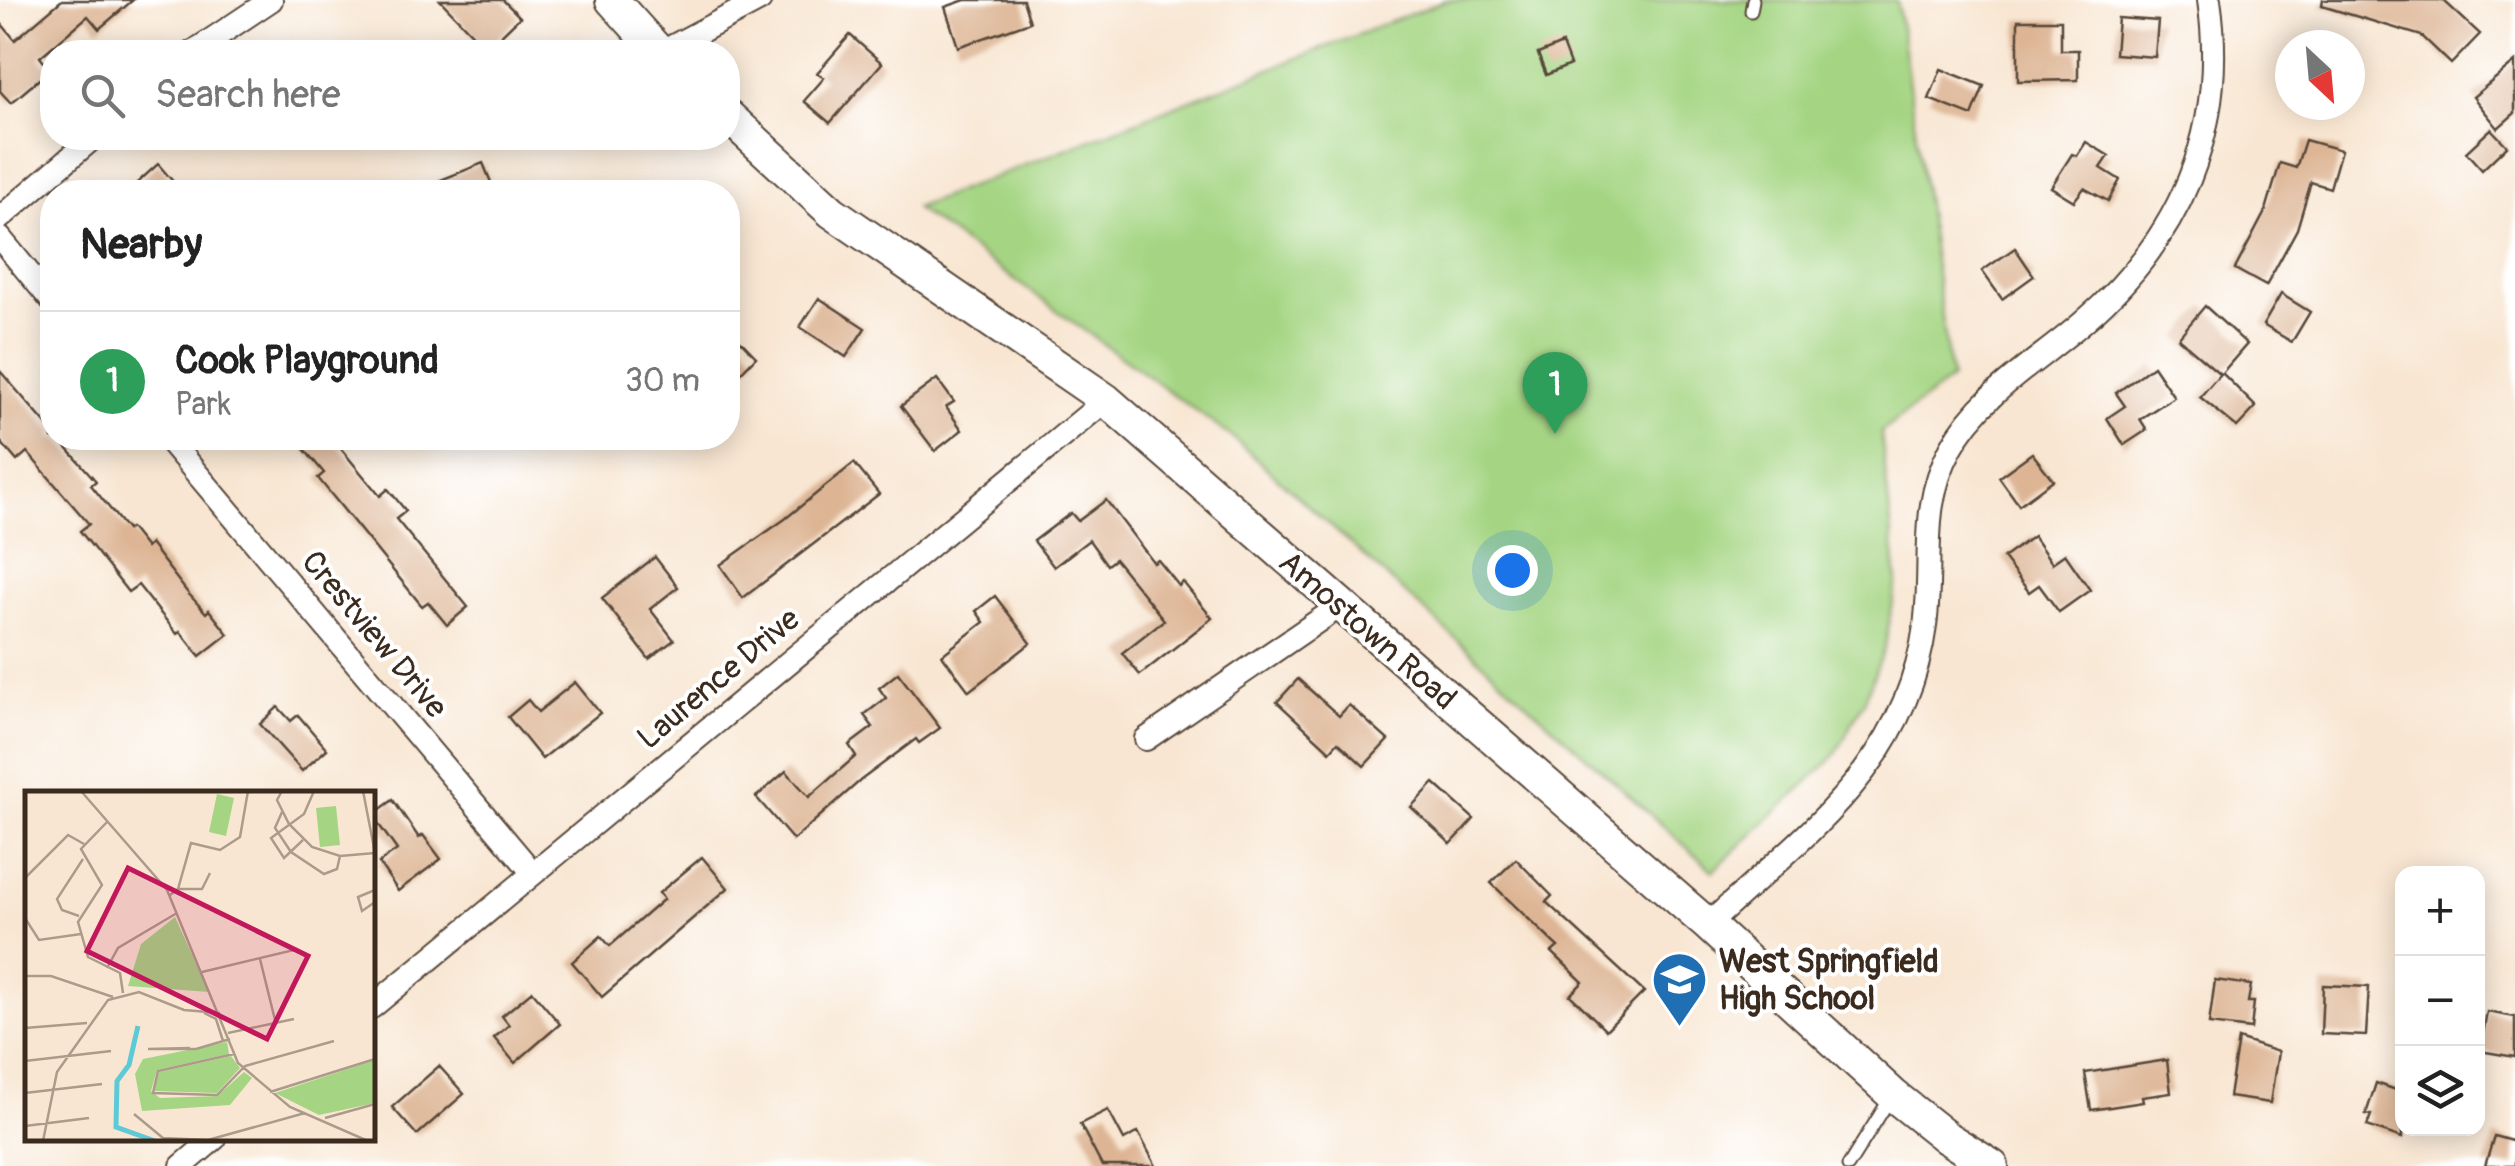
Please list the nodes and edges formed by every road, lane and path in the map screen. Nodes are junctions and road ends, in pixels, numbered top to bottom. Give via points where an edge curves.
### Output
1 (271, 0) edge
2 (612, 0) edge
3 (760, 0) edge
4 (2209, 0) edge
5 (212, 40) edge
6 (650, 40) edge
7 (684, 40) edge
8 (740, 127) edge
9 (79, 150) edge
10 (44, 180) edge
11 (40, 184) edge
12 (0, 218) edge
13 (0, 238) edge
14 (40, 286) edge
15 (1106, 400) junction
16 (177, 450) edge
17 (1340, 606) junction
18 (1146, 739) dead end
19 (532, 873) junction
20 (1708, 926) junction
21 (375, 1004) edge
22 (1893, 1095) junction
23 (211, 1141) edge
24 (182, 1166) edge
25 (1848, 1166) edge
26 (1992, 1166) edge

1 - 5 street
2 - 6 street
3 - 7 street
4 - 20 street via 2205,124 2180,206 2126,282 2009,380 1959,434 1932,496 1926,624 1900,714 1844,799
8 - 15 street, Amostown Road via 832,212
9 - 10 street
11 - 12 street
13 - 14 street
15 - 17 street, Amostown Road
15 - 19 street, Laurence Drive
16 - 19 street, Crestview Drive
17 - 18 street
17 - 20 street, Amostown Road
19 - 21 street, Laurence Drive
20 - 22 street, Amostown Road
22 - 25 lane
22 - 26 street, Amostown Road
23 - 24 street

